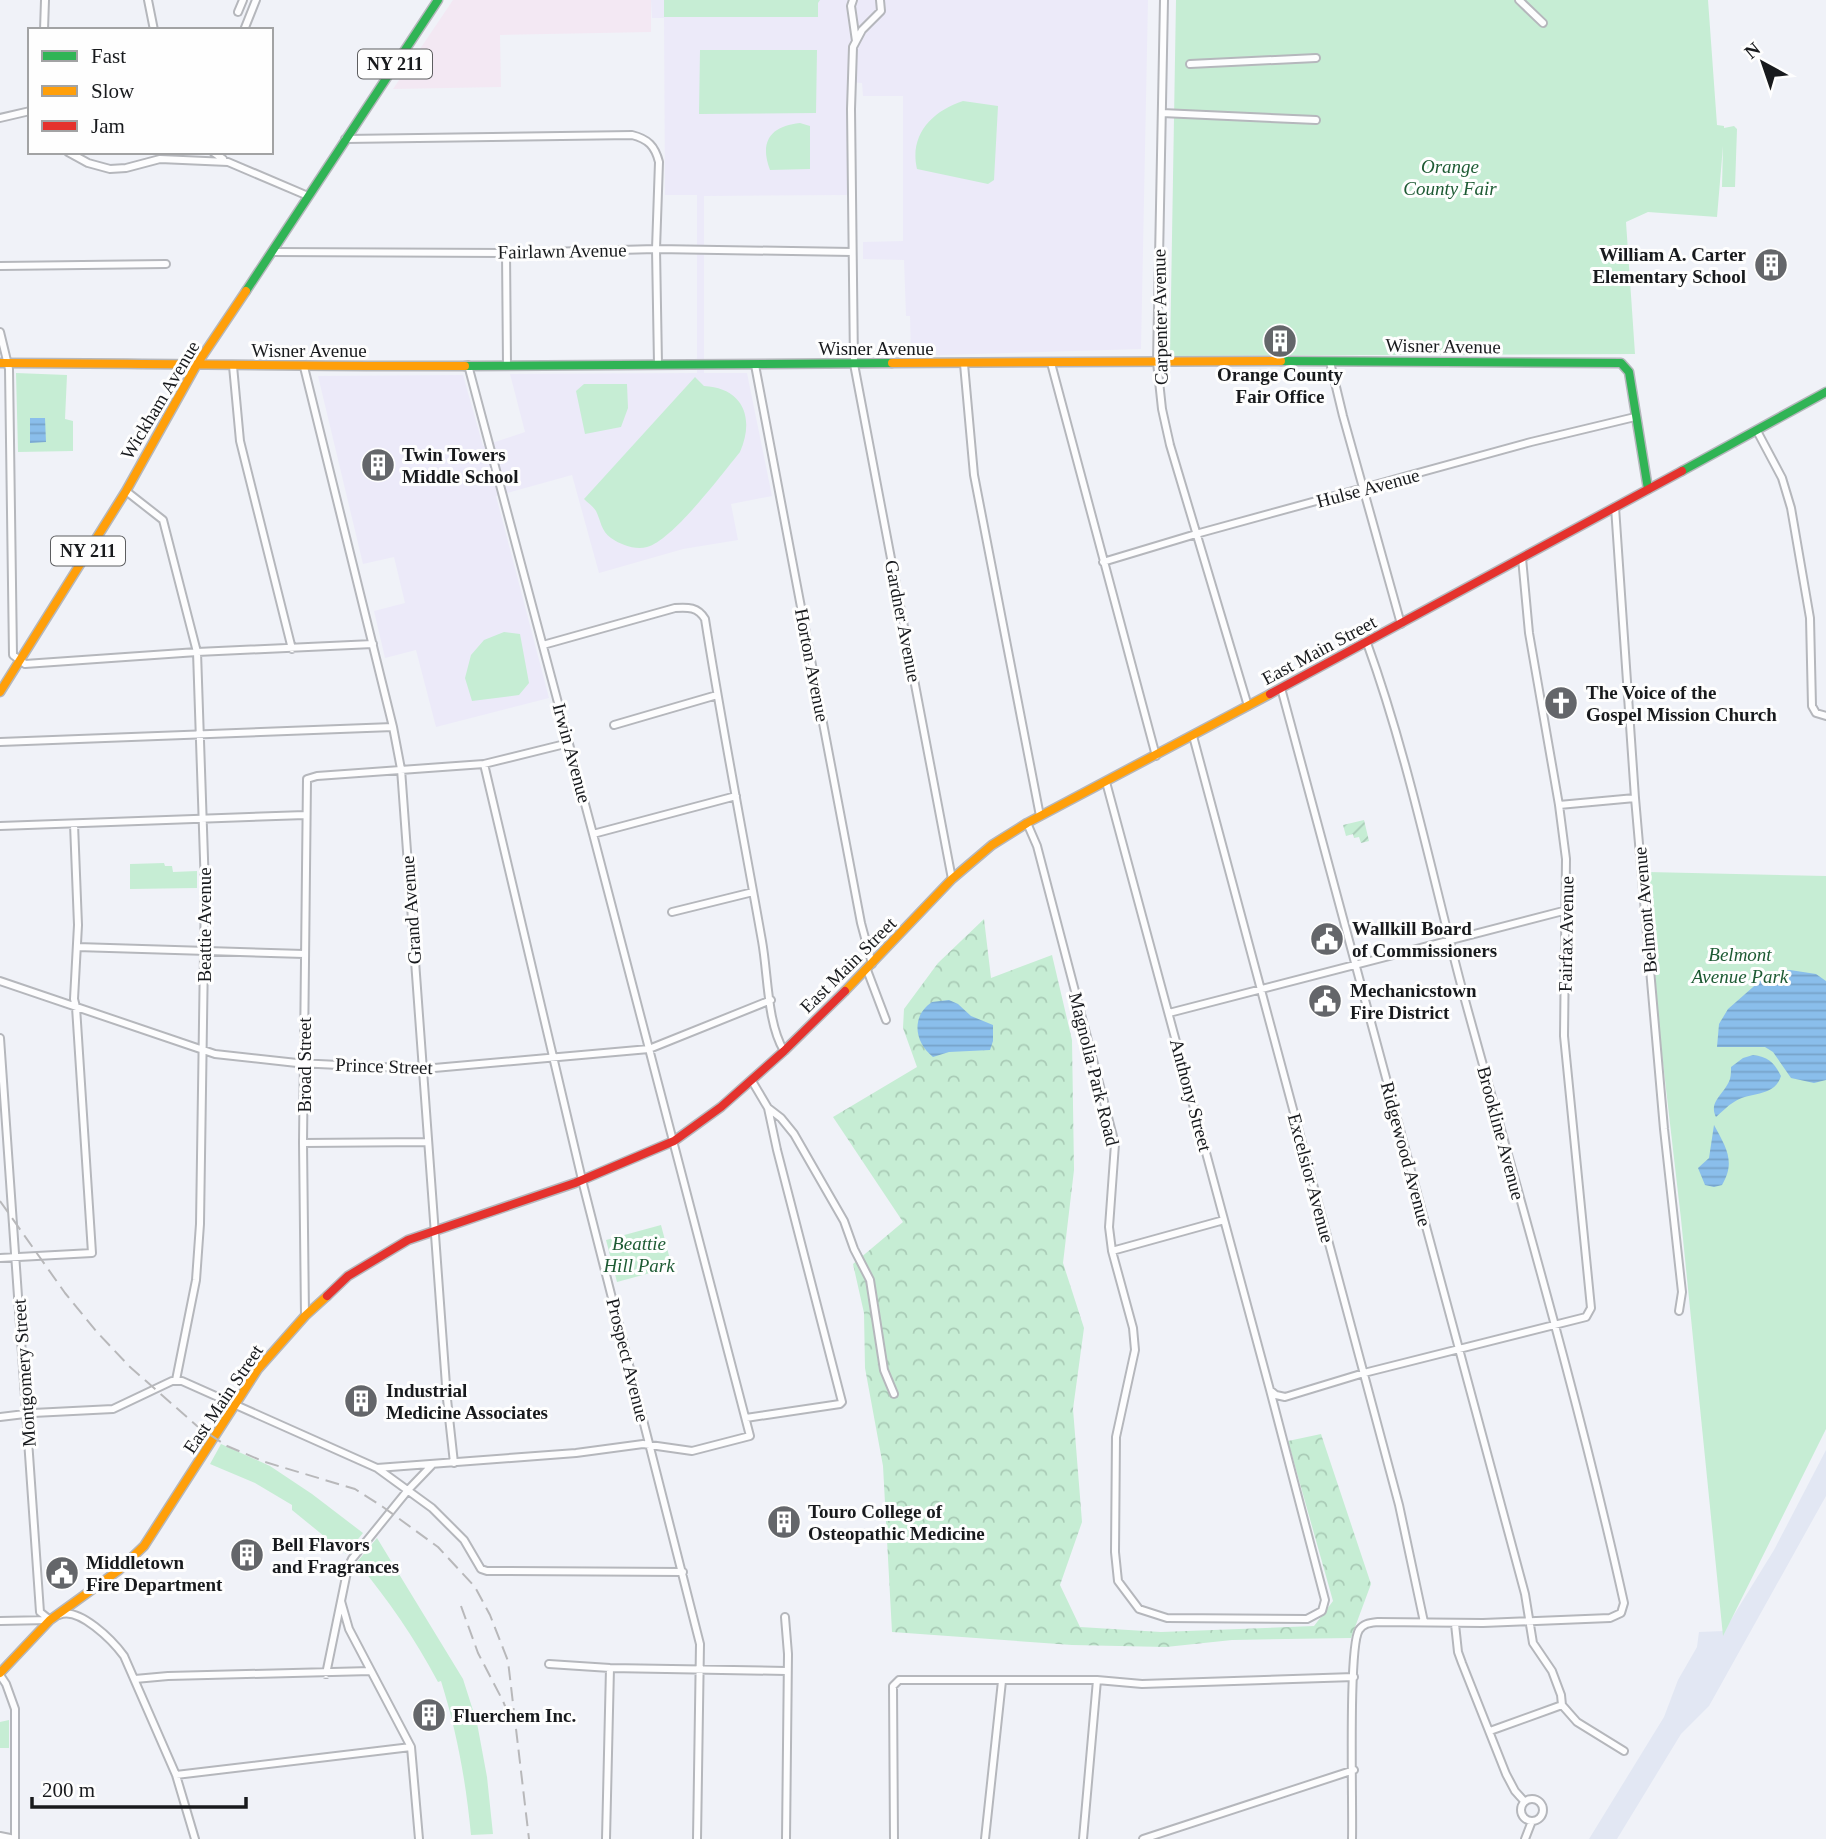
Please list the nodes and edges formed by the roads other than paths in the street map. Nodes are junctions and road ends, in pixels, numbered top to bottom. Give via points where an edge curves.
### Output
1 (45, 0) edge
2 (148, 0) edge
3 (243, 0) edge
4 (256, 0) edge
5 (438, 0) edge
6 (853, 0) edge
7 (880, 0) edge
8 (1164, 0) edge
9 (1519, 0) edge
10 (238, 12) dead end
11 (1543, 23) dead end
12 (44, 28) edge
13 (153, 28) edge
14 (245, 28) edge
15 (856, 41) junction
16 (1316, 58) dead end
17 (1190, 64) dead end
18 (28, 111) edge
19 (1162, 113) junction
20 (0, 118) edge
21 (1316, 120) dead end
22 (345, 139) junction
23 (72, 154) edge
24 (167, 154) edge
25 (216, 154) edge
26 (160, 159) junction
27 (228, 162) junction
28 (308, 196) junction
29 (656, 249) junction
30 (272, 252) junction
31 (852, 252) junction
32 (506, 253) junction
33 (166, 264) dead end
34 (0, 266) edge
35 (0, 332) edge
36 (1157, 362) junction
37 (1330, 362) junction
38 (4, 363) edge
39 (1051, 363) junction
40 (197, 364) junction
41 (658, 364) junction
42 (854, 364) junction
43 (964, 364) junction
44 (468, 365) junction
45 (507, 365) junction
46 (755, 365) junction
47 (233, 366) junction
48 (304, 367) junction
49 (1826, 393) edge
50 (1635, 417) junction
51 (1757, 431) junction
52 (1648, 489) junction
53 (1363, 490) junction
54 (125, 491) junction
55 (1615, 507) junction
56 (1196, 534) junction
57 (1522, 558) junction
58 (1103, 562) junction
59 (1401, 624) junction
60 (1367, 643) junction
61 (373, 644) junction
62 (543, 645) junction
63 (292, 649) junction
64 (197, 652) junction
65 (20, 661) junction
66 (1282, 688) junction
67 (0, 692) edge
68 (717, 695) junction
69 (1248, 706) junction
70 (1826, 716) edge
71 (614, 725) dead end
72 (393, 727) junction
73 (199, 733) junction
74 (1193, 736) junction
75 (0, 742) edge
76 (569, 743) junction
77 (1156, 756) junction
78 (484, 764) junction
79 (401, 769) junction
80 (1106, 782) junction
81 (736, 796) junction
82 (1635, 798) junction
83 (1559, 805) junction
84 (305, 815) junction
85 (1040, 816) junction
86 (203, 819) junction
87 (1027, 823) junction
88 (74, 824) junction
89 (0, 826) edge
90 (593, 834) junction
91 (952, 879) junction
92 (753, 892) junction
93 (1567, 910) junction
94 (672, 912) dead end
95 (1449, 940) junction
96 (77, 947) junction
97 (204, 951) junction
98 (304, 954) junction
99 (1356, 965) junction
100 (870, 967) junction
101 (0, 981) edge
102 (1262, 989) junction
103 (771, 1000) junction
104 (76, 1007) junction
105 (1169, 1013) junction
106 (886, 1020) dead end
107 (0, 1038) edge
108 (649, 1049) junction
109 (202, 1050) junction
110 (784, 1051) junction
111 (554, 1058) junction
112 (306, 1063) junction
113 (423, 1069) junction
114 (752, 1081) junction
115 (768, 1108) junction
116 (674, 1141) junction
117 (428, 1142) junction
118 (303, 1143) junction
119 (583, 1180) junction
120 (1224, 1220) junction
121 (435, 1230) junction
122 (1112, 1251) junction
123 (15, 1257) junction
124 (0, 1258) edge
125 (1679, 1311) dead end
126 (305, 1316) junction
127 (1554, 1325) junction
128 (1458, 1349) junction
129 (1364, 1373) junction
130 (176, 1380) junction
131 (1270, 1390) junction
132 (894, 1394) dead end
133 (235, 1405) junction
134 (26, 1413) junction
135 (0, 1417) edge
136 (746, 1418) junction
137 (651, 1446) junction
138 (454, 1462) junction
139 (432, 1465) junction
140 (377, 1468) junction
141 (408, 1490) junction
142 (683, 1572) junction
143 (341, 1601) junction
144 (785, 1617) dead end
145 (50, 1620) junction
146 (1527, 1620) junction
147 (0, 1621) edge
148 (1424, 1622) junction
149 (1455, 1623) junction
150 (549, 1664) dead end
151 (610, 1668) junction
152 (701, 1670) junction
153 (371, 1671) junction
154 (786, 1671) junction
155 (0, 1674) edge
156 (326, 1674) junction
157 (1354, 1677) junction
158 (135, 1679) junction
159 (1097, 1680) junction
160 (1002, 1681) junction
161 (1562, 1705) junction
162 (1490, 1731) junction
163 (411, 1747) junction
164 (1623, 1751) dead end
165 (1354, 1770) junction
166 (176, 1775) junction
167 (1524, 1801) junction
168 (1532, 1821) junction
169 (0, 1836) edge
170 (15, 1839) edge
171 (195, 1839) edge
172 (419, 1839) edge
173 (606, 1839) edge
174 (697, 1839) edge
175 (786, 1839) edge
176 (894, 1839) edge
177 (985, 1839) edge
178 (1083, 1839) edge
179 (1143, 1839) edge
180 (1352, 1839) edge
181 (1525, 1839) edge

1 - 12 street
2 - 13 street
3 - 10 street
4 - 14 street
5 - 22 main road, Wickham Avenue / NY 211
6 - 15 street, Gardner Avenue
7 - 15 street via 881,11
8 - 19 street, Carpenter Avenue
9 - 11 street
15 - 31 street, Gardner Avenue via 851,85
16 - 17 street
18 - 20 street
19 - 21 street
19 - 36 street, Carpenter Avenue
22 - 28 main road, Wickham Avenue / NY 211
22 - 29 street via 643,138 658,158
23 - 26 street via 110,169
24 - 26 street
25 - 27 street
26 - 27 street
27 - 28 street
28 - 30 main road, Wickham Avenue / NY 211
29 - 31 street, Fairlawn Avenue
29 - 32 street, Fairlawn Avenue
29 - 41 street
30 - 32 street, Fairlawn Avenue
30 - 40 main road, Wickham Avenue / NY 211
31 - 42 street, Gardner Avenue
32 - 45 street
33 - 34 street
35 - 38 street
36 - 37 main road, Wisner Avenue
36 - 39 main road, Wisner Avenue
36 - 56 street, Carpenter Avenue via 1170,445
37 - 50 main road, Wisner Avenue via 1621,363 1629,372
37 - 53 street
38 - 40 main road, Wisner Avenue
38 - 65 street via 13,655
39 - 43 main road, Wisner Avenue
39 - 58 street
40 - 47 main road, Wisner Avenue
40 - 54 main road, Wickham Avenue / NY 211
41 - 45 main road, Wisner Avenue
41 - 46 main road, Wisner Avenue
42 - 43 main road, Wisner Avenue
42 - 46 main road, Wisner Avenue
42 - 91 street, Gardner Avenue
43 - 85 street via 974,475
44 - 45 main road, Wisner Avenue
44 - 48 main road, Wisner Avenue
44 - 62 street, Irwin Avenue
46 - 100 street, Horton Avenue
47 - 48 main road, Wisner Avenue
47 - 63 street via 240,441
48 - 61 street, Grand Avenue
49 - 51 main road, East Main Street
50 - 52 main road, Wisner Avenue
50 - 53 street, Hulse Avenue
51 - 52 main road, East Main Street
51 - 70 street via 1782,478 1791,508 1810,618 1812,706
52 - 55 main road, East Main Street
53 - 56 street, Hulse Avenue
53 - 59 street
54 - 64 street, Beattie Avenue via 163,520
54 - 65 main road, Wickham Avenue / NY 211
55 - 57 main road, East Main Street
55 - 82 street, Belmont Avenue
56 - 58 street, Hulse Avenue
56 - 69 street, Carpenter Avenue
57 - 59 main road, East Main Street
57 - 83 street, Fairfax Avenue via 1529,633
58 - 77 street
59 - 60 main road, East Main Street
60 - 66 main road, East Main Street
60 - 95 street, Brookline Avenue
61 - 63 street
61 - 72 street, Grand Avenue
62 - 68 street via 686,607 705,619
62 - 76 street, Irwin Avenue
63 - 64 street
64 - 65 street
64 - 73 street, Beattie Avenue
65 - 67 main road, Wickham Avenue / NY 211
66 - 69 main road, East Main Street
66 - 99 street, Ridgewood Avenue
68 - 71 street
68 - 81 street
69 - 74 main road, East Main Street
72 - 73 street
72 - 79 street, Grand Avenue
73 - 75 street
73 - 86 street, Beattie Avenue
74 - 77 main road, East Main Street
74 - 102 street, Excelsior Avenue
76 - 78 street
76 - 90 street, Irwin Avenue
77 - 80 main road, East Main Street
78 - 79 street
78 - 111 street, Prospect Avenue
79 - 84 street, Broad Street via 307,779
79 - 113 street, Grand Avenue
80 - 85 main road, East Main Street
80 - 105 street, Anthony Street
81 - 90 street
81 - 92 street
82 - 83 street
82 - 125 street, Belmont Avenue via 1682,1292
83 - 93 street, Fairfax Avenue
84 - 86 street
84 - 98 street, Broad Street
85 - 87 main road, East Main Street
86 - 88 street
86 - 97 street, Beattie Avenue
87 - 91 main road, East Main Street
87 - 122 street, Magnolia Park Road via 1037,846 1115,1144 1109,1227
88 - 89 street
88 - 96 street
90 - 108 street, Irwin Avenue
91 - 100 main road, East Main Street
92 - 94 street
92 - 103 street
93 - 95 street
93 - 127 street, Fairfax Avenue via 1564,1035 1591,1308 1584,1318
95 - 99 street
95 - 127 street, Brookline Avenue
96 - 97 street
96 - 104 street
97 - 98 street
97 - 109 street, Beattie Avenue
98 - 112 street, Broad Street
99 - 102 street
99 - 128 street, Ridgewood Avenue
100 - 106 street, Horton Avenue
100 - 110 main road, East Main Street
101 - 104 street, Prince Street
102 - 105 street
102 - 129 street, Excelsior Avenue
103 - 108 street, Prince Street
103 - 110 street
104 - 109 street, Prince Street
104 - 123 street via 92,1253
105 - 120 street, Anthony Street
107 - 123 street, Montgomery Street
108 - 111 street, Prince Street
108 - 116 street, Irwin Avenue
109 - 112 street, Prince Street
109 - 130 street, Beattie Avenue via 198,1262
110 - 114 main road, East Main Street
111 - 113 street, Prince Street
111 - 119 street, Prospect Avenue
112 - 113 street, Prince Street
112 - 118 street, Broad Street
113 - 117 street, Grand Avenue
114 - 115 street
114 - 116 main road, East Main Street
115 - 132 street via 794,1134 844,1221 870,1280 884,1370
115 - 136 street via 842,1398 840,1404
116 - 119 main road, East Main Street
116 - 136 street, Irwin Avenue
117 - 118 street
117 - 121 street, Grand Avenue
118 - 126 street, Broad Street
119 - 121 main road, East Main Street
119 - 137 street, Prospect Avenue
120 - 122 street
120 - 131 street, Anthony Street
121 - 126 main road, East Main Street via 391,1249 348,1276
121 - 138 street, Grand Avenue
122 - 131 street, Magnolia Park Road via 1135,1350 1116,1437 1115,1552 1118,1581 1139,1609 1167,1618 1307,1619 1322,1611 1325,1600
123 - 124 street
123 - 134 street, Montgomery Street
126 - 133 main road, East Main Street via 258,1369
127 - 128 street
127 - 146 street, Brookline Avenue via 1624,1603 1621,1613 1610,1618
128 - 129 street
128 - 146 street, Ridgewood Avenue via 1525,1594
129 - 131 street via 1285,1397
129 - 148 street, Excelsior Avenue
130 - 133 street
130 - 134 street via 113,1409
133 - 140 street
133 - 145 main road, East Main Street via 144,1546
134 - 135 street
134 - 145 street, Montgomery Street via 40,1612
136 - 137 street via 748,1437 692,1451
137 - 138 street
137 - 142 street, Prospect Avenue
138 - 139 street
139 - 140 street
139 - 141 street
140 - 141 street
141 - 142 street via 464,1540 481,1569 487,1571
141 - 143 street via 352,1559
142 - 152 street, Prospect Avenue via 700,1644
143 - 153 street via 349,1629
143 - 156 street
144 - 154 street
145 - 147 street
145 - 155 main road, East Main Street
145 - 158 street via 65,1612 76,1614 113,1642
146 - 149 street
146 - 161 street, Ridgewood Avenue via 1533,1643 1552,1671
148 - 149 street
148 - 157 street via 1378,1622 1361,1627 1355,1641
149 - 162 street via 1458,1652
150 - 151 street
151 - 152 street
151 - 173 street
152 - 154 street
152 - 174 street, Prospect Avenue
153 - 156 street
153 - 163 street
154 - 175 street
155 - 170 street via 15,1709
156 - 158 street
157 - 159 street via 1142,1684
157 - 165 street
158 - 166 street
159 - 160 street
159 - 178 street
160 - 176 street via 895,1682
160 - 177 street
161 - 162 street
161 - 164 street via 1577,1722
162 - 167 street via 1506,1774
163 - 166 street
163 - 172 street
165 - 179 street
165 - 180 street
166 - 171 street
167 - 168 street via 1521,1814
167 - 168 street via 1534,1799 1542,1806 1541,1816
168 - 181 street
169 - 170 street

